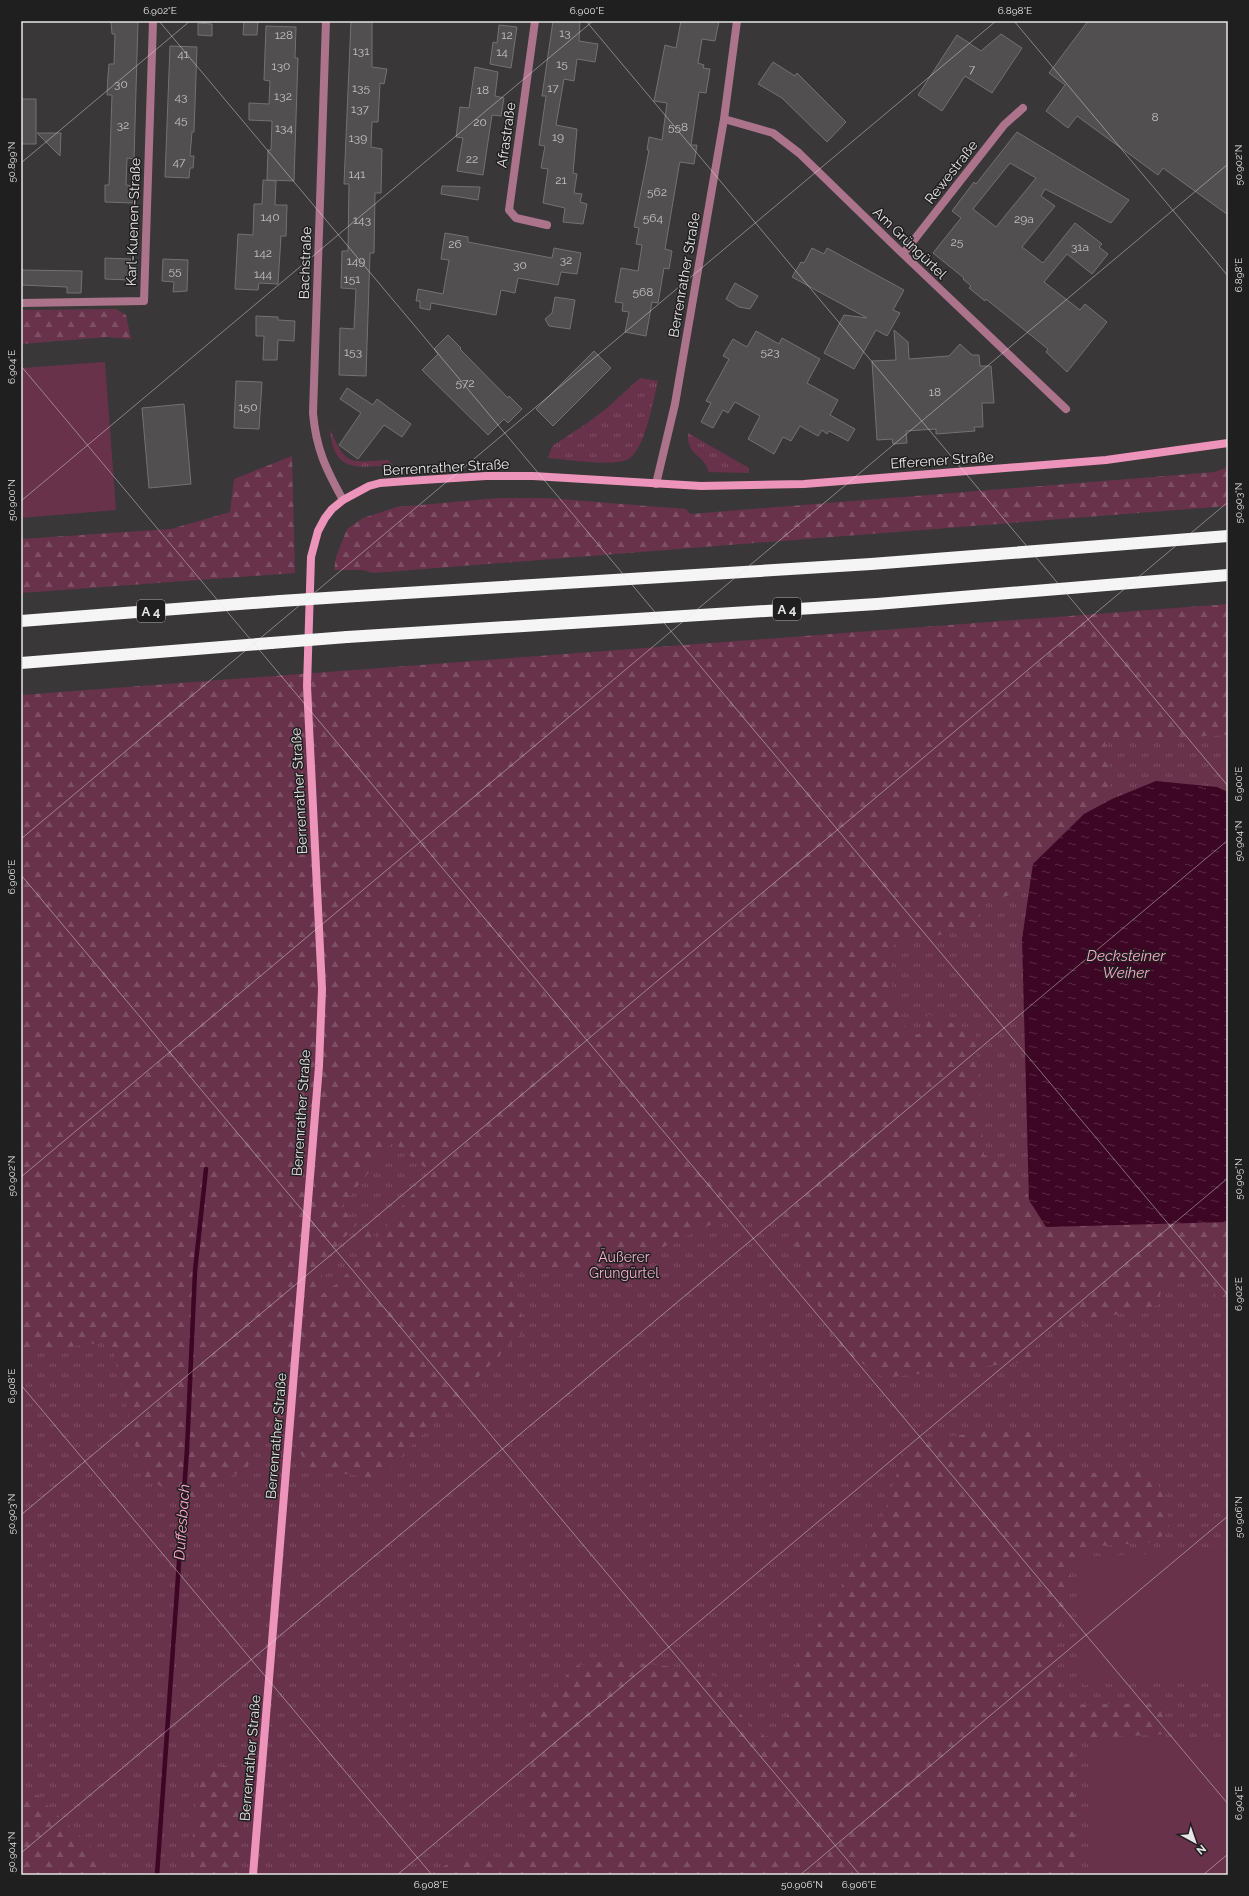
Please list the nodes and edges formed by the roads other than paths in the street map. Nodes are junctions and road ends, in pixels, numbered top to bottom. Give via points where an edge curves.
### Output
1 (153, 21) edge
2 (326, 21) edge
3 (535, 21) edge
4 (737, 21) edge
5 (1023, 108) dead end
6 (724, 119) junction
7 (547, 225) dead end
8 (903, 254) junction
9 (21, 303) edge
10 (1066, 409) dead end
11 (1228, 443) edge
12 (656, 484) junction
13 (343, 500) junction
14 (1228, 536) edge
15 (1228, 575) edge
16 (21, 621) edge
17 (21, 663) edge
18 (254, 1875) edge

1 - 9 street, Karl-Kuenen-Straße via 144,301
2 - 13 street, Bachstraße via 313,413 320,453
3 - 7 street, Afrastraße via 509,210 516,218
4 - 6 street, Berrenrather Straße
5 - 8 street, Rewestraße via 1004,125
6 - 8 street, Am Grüngürtel via 773,133 785,142
6 - 12 street, Berrenrather Straße via 675,404
8 - 10 street, Am Grüngürtel
11 - 12 street, Efferener Straße via 1106,460 804,484
12 - 13 street, Berrenrather Straße via 533,476 448,478 380,483
13 - 18 street, Berrenrather Straße via 332,509 318,531 311,557 307,686 322,989 321,1020
14 - 16 highway, A 4, bridge via 871,564 357,596
15 - 17 highway, A 4, bridge via 877,604 346,637

